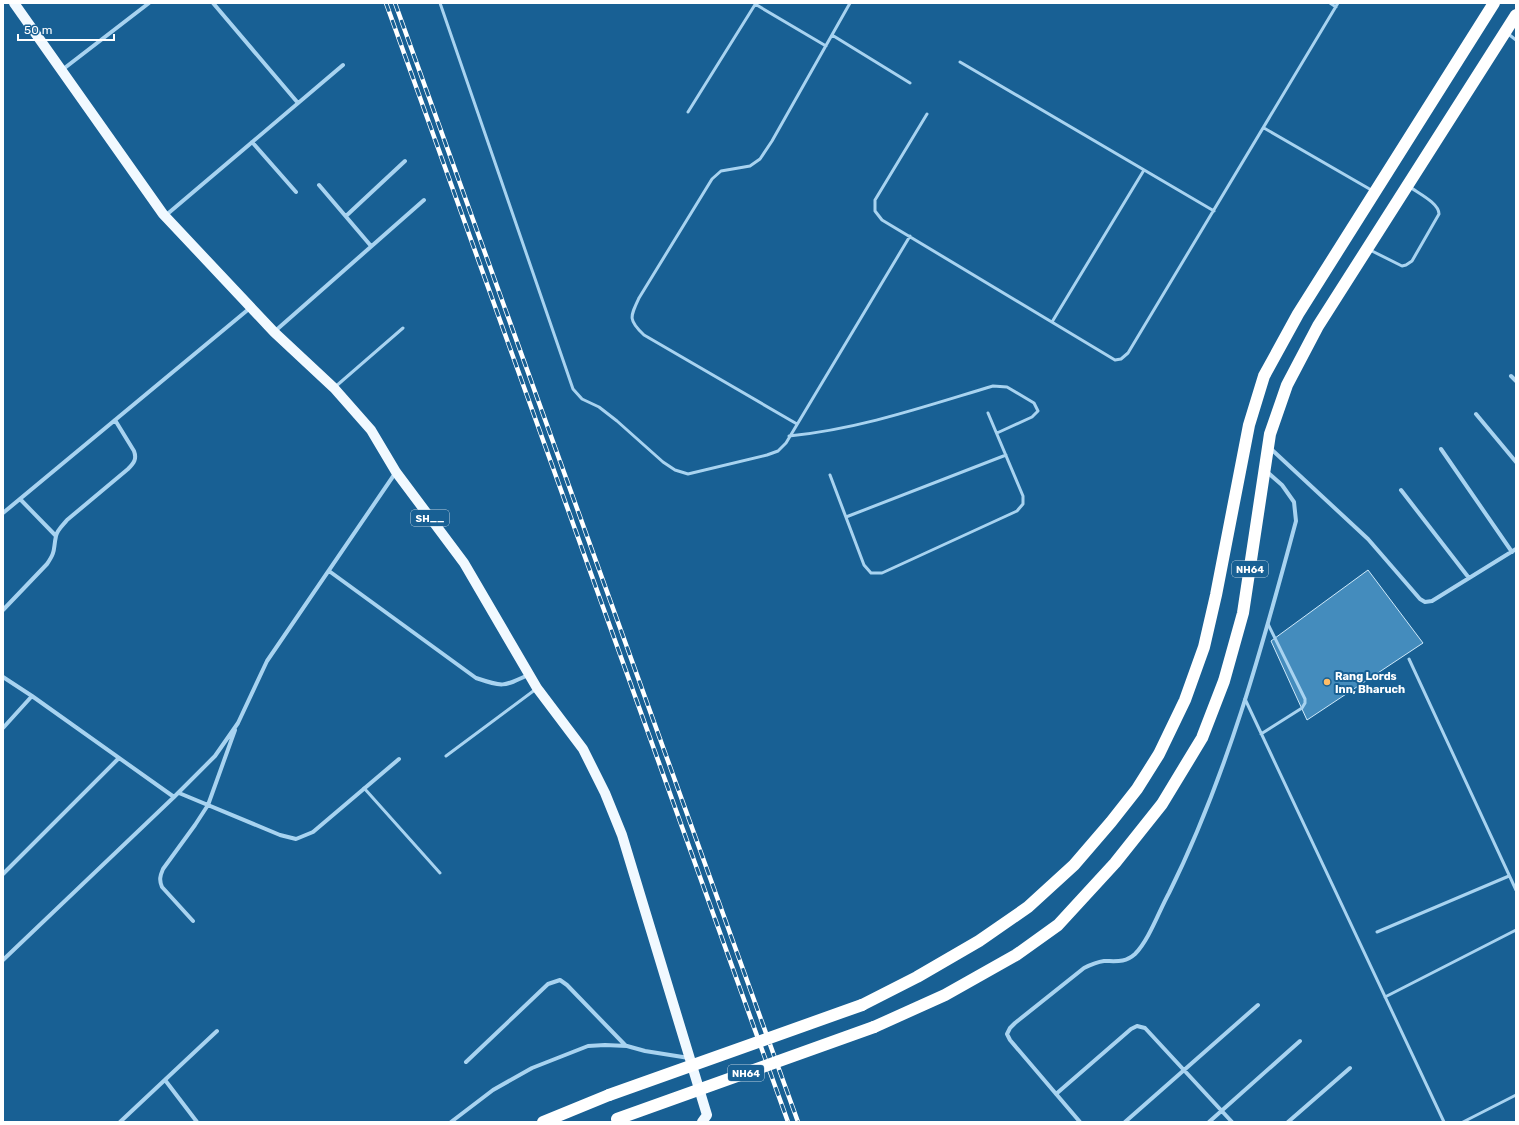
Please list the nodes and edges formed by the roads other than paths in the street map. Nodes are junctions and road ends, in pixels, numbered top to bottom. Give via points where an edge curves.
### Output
1 (14, 3) edge
2 (149, 3) edge
3 (213, 3) edge
4 (440, 3) edge
5 (755, 3) edge
6 (850, 3) edge
7 (1330, 3) edge
8 (1338, 3) edge
9 (1494, 3) edge
10 (1336, 7) junction
11 (1516, 14) edge
12 (1506, 32) junction
13 (832, 35) junction
14 (1516, 40) edge
15 (826, 46) junction
16 (960, 62) dead end
17 (343, 65) dead end
18 (62, 71) junction
19 (910, 83) dead end
20 (298, 103) junction
21 (688, 112) dead end
22 (927, 114) dead end
23 (1264, 128) junction
24 (252, 142) junction
25 (405, 161) dead end
26 (1144, 170) junction
27 (319, 185) dead end
28 (1407, 185) junction
29 (296, 192) dead end
30 (1376, 192) junction
31 (424, 200) dead end
32 (1214, 211) junction
33 (165, 216) junction
34 (346, 216) junction
35 (910, 236) junction
36 (371, 246) junction
37 (1367, 249) junction
38 (250, 307) junction
39 (1052, 322) junction
40 (403, 328) dead end
41 (274, 332) junction
42 (1511, 376) dead end
43 (1516, 382) edge
44 (334, 388) junction
45 (988, 413) dead end
46 (1476, 414) dead end
47 (115, 420) junction
48 (797, 424) junction
49 (997, 433) junction
50 (790, 436) junction
51 (1269, 446) junction
52 (1441, 449) dead end
53 (1006, 455) junction
54 (1516, 462) edge
55 (1265, 470) junction
56 (396, 472) junction
57 (830, 475) dead end
58 (1401, 490) dead end
59 (20, 499) junction
60 (3, 513) edge
61 (846, 517) junction
62 (56, 536) junction
63 (1514, 550) edge
64 (329, 570) junction
65 (1469, 578) junction
66 (3, 610) edge
67 (1268, 624) junction
68 (1409, 659) dead end
69 (528, 674) junction
70 (3, 677) edge
71 (537, 688) junction
72 (32, 696) junction
73 (1245, 699) junction
74 (238, 723) junction
75 (3, 728) edge
76 (1261, 734) junction
77 (446, 756) dead end
78 (119, 758) junction
79 (399, 759) dead end
80 (364, 788) junction
81 (179, 793) junction
82 (174, 797) junction
83 (208, 805) junction
84 (440, 873) dead end
85 (3, 874) edge
86 (1509, 876) junction
87 (1516, 890) edge
88 (193, 921) dead end
89 (1516, 930) edge
90 (1377, 932) dead end
91 (3, 960) edge
92 (1385, 997) junction
93 (1258, 1005) dead end
94 (217, 1030) dead end
95 (1300, 1041) dead end
96 (627, 1046) junction
97 (689, 1058) junction
98 (466, 1062) dead end
99 (1350, 1068) dead end
100 (1184, 1070) junction
101 (165, 1080) junction
102 (1056, 1094) junction
103 (1516, 1095) edge
104 (1221, 1111) junction
105 (704, 1119) edge
106 (614, 1121) edge
107 (120, 1122) edge
108 (197, 1122) edge
109 (451, 1122) edge
110 (543, 1122) edge
111 (1080, 1122) edge
112 (1125, 1122) edge
113 (1209, 1122) edge
114 (1232, 1122) edge
115 (1288, 1122) edge
116 (1444, 1122) edge
117 (1463, 1122) edge

1 - 18 main road, SH__
2 - 18 street
3 - 20 street
4 - 50 lane via 573,389 582,399 599,407 617,421 663,462 675,470 688,474 778,451
5 - 15 lane
5 - 21 lane
6 - 13 lane
7 - 10 lane
8 - 10 lane
9 - 30 highway, NH64
10 - 23 lane
11 - 12 highway, NH64
12 - 14 lane
12 - 28 highway, NH64
13 - 15 lane
13 - 19 lane
15 - 48 lane via 760,158 750,166 721,172 712,179 632,312 633,325 644,336
16 - 26 lane
17 - 20 street
18 - 33 main road, SH__
20 - 24 street
22 - 35 lane via 875,200 875,211 882,220
23 - 30 lane
23 - 32 lane
24 - 29 street
24 - 33 street
25 - 34 street
26 - 32 lane
26 - 39 lane
27 - 34 street
28 - 37 highway, NH64
28 - 37 lane via 1436,205 1439,210 1438,217 1412,261 1402,266
30 - 110 highway, NH64, bridge via 1298,314 1264,376 1249,425 1204,646 1185,700 1160,754 1137,789 1079,860 1028,907 978,941 917,977 862,1005 609,1095
31 - 36 street
32 - 39 lane via 1128,353 1121,359 1115,360
33 - 38 main road, SH__
34 - 36 street
35 - 39 lane
35 - 48 lane
36 - 41 street
37 - 51 highway, NH64 via 1318,326 1287,385 1270,434
38 - 41 main road, SH__
38 - 47 street
40 - 44 lane
41 - 44 main road, SH__
42 - 43 street
44 - 56 main road, SH__ via 371,430
45 - 49 lane
46 - 54 street
47 - 59 street
47 - 62 street via 134,451 134,462 67,520 59,528
48 - 50 lane
49 - 50 lane via 1032,417 1038,411 1034,403 1007,387 994,386 865,424 823,433
49 - 53 lane
51 - 55 highway, NH64
51 - 65 street via 1368,539 1420,599 1425,602 1432,601
52 - 63 street
53 - 61 lane
53 - 61 lane via 1023,496 1023,504 1017,511 882,573 871,573 864,566
55 - 67 street via 1282,485 1294,502 1296,521
55 - 106 highway, NH64, bridge via 1243,613 1224,681 1202,738 1162,804 1115,863 1058,925 1016,956 945,995 874,1027
56 - 64 street
56 - 69 main road, SH__ via 464,563
57 - 61 lane
58 - 65 street
59 - 60 street
59 - 62 street
62 - 66 street via 50,560
63 - 65 street
64 - 69 street via 476,678 496,685 509,684
64 - 74 street via 267,661
67 - 73 street
67 - 76 lane via 1305,699 1305,704
68 - 86 lane
69 - 71 main road, SH__
70 - 72 street
71 - 77 lane
71 - 97 main road, SH__ via 583,749 605,792 622,835
72 - 75 street
72 - 78 street
73 - 76 lane
73 - 102 street via 1222,768 1185,860 1138,950 1120,962 1103,962 1084,968 1010,1028 1010,1040
74 - 81 street via 215,756
74 - 83 street
76 - 92 lane
78 - 82 street
78 - 85 street
79 - 80 street
80 - 83 street via 313,832 296,839 280,835
80 - 84 lane
81 - 82 street
81 - 83 street
82 - 91 street
83 - 88 street via 162,869 160,876 162,887
86 - 87 lane
86 - 90 lane
89 - 92 lane
92 - 116 lane
93 - 100 street
94 - 101 street
95 - 104 street
96 - 97 street
96 - 98 street via 568,984 560,980 548,984
96 - 109 street via 588,1046 532,1068 493,1090
97 - 105 main road, SH__
99 - 115 street
100 - 102 street via 1145,1028 1137,1026
100 - 104 street
100 - 112 street
101 - 107 street
101 - 108 street
102 - 111 street
103 - 117 lane
104 - 113 street
104 - 114 street

